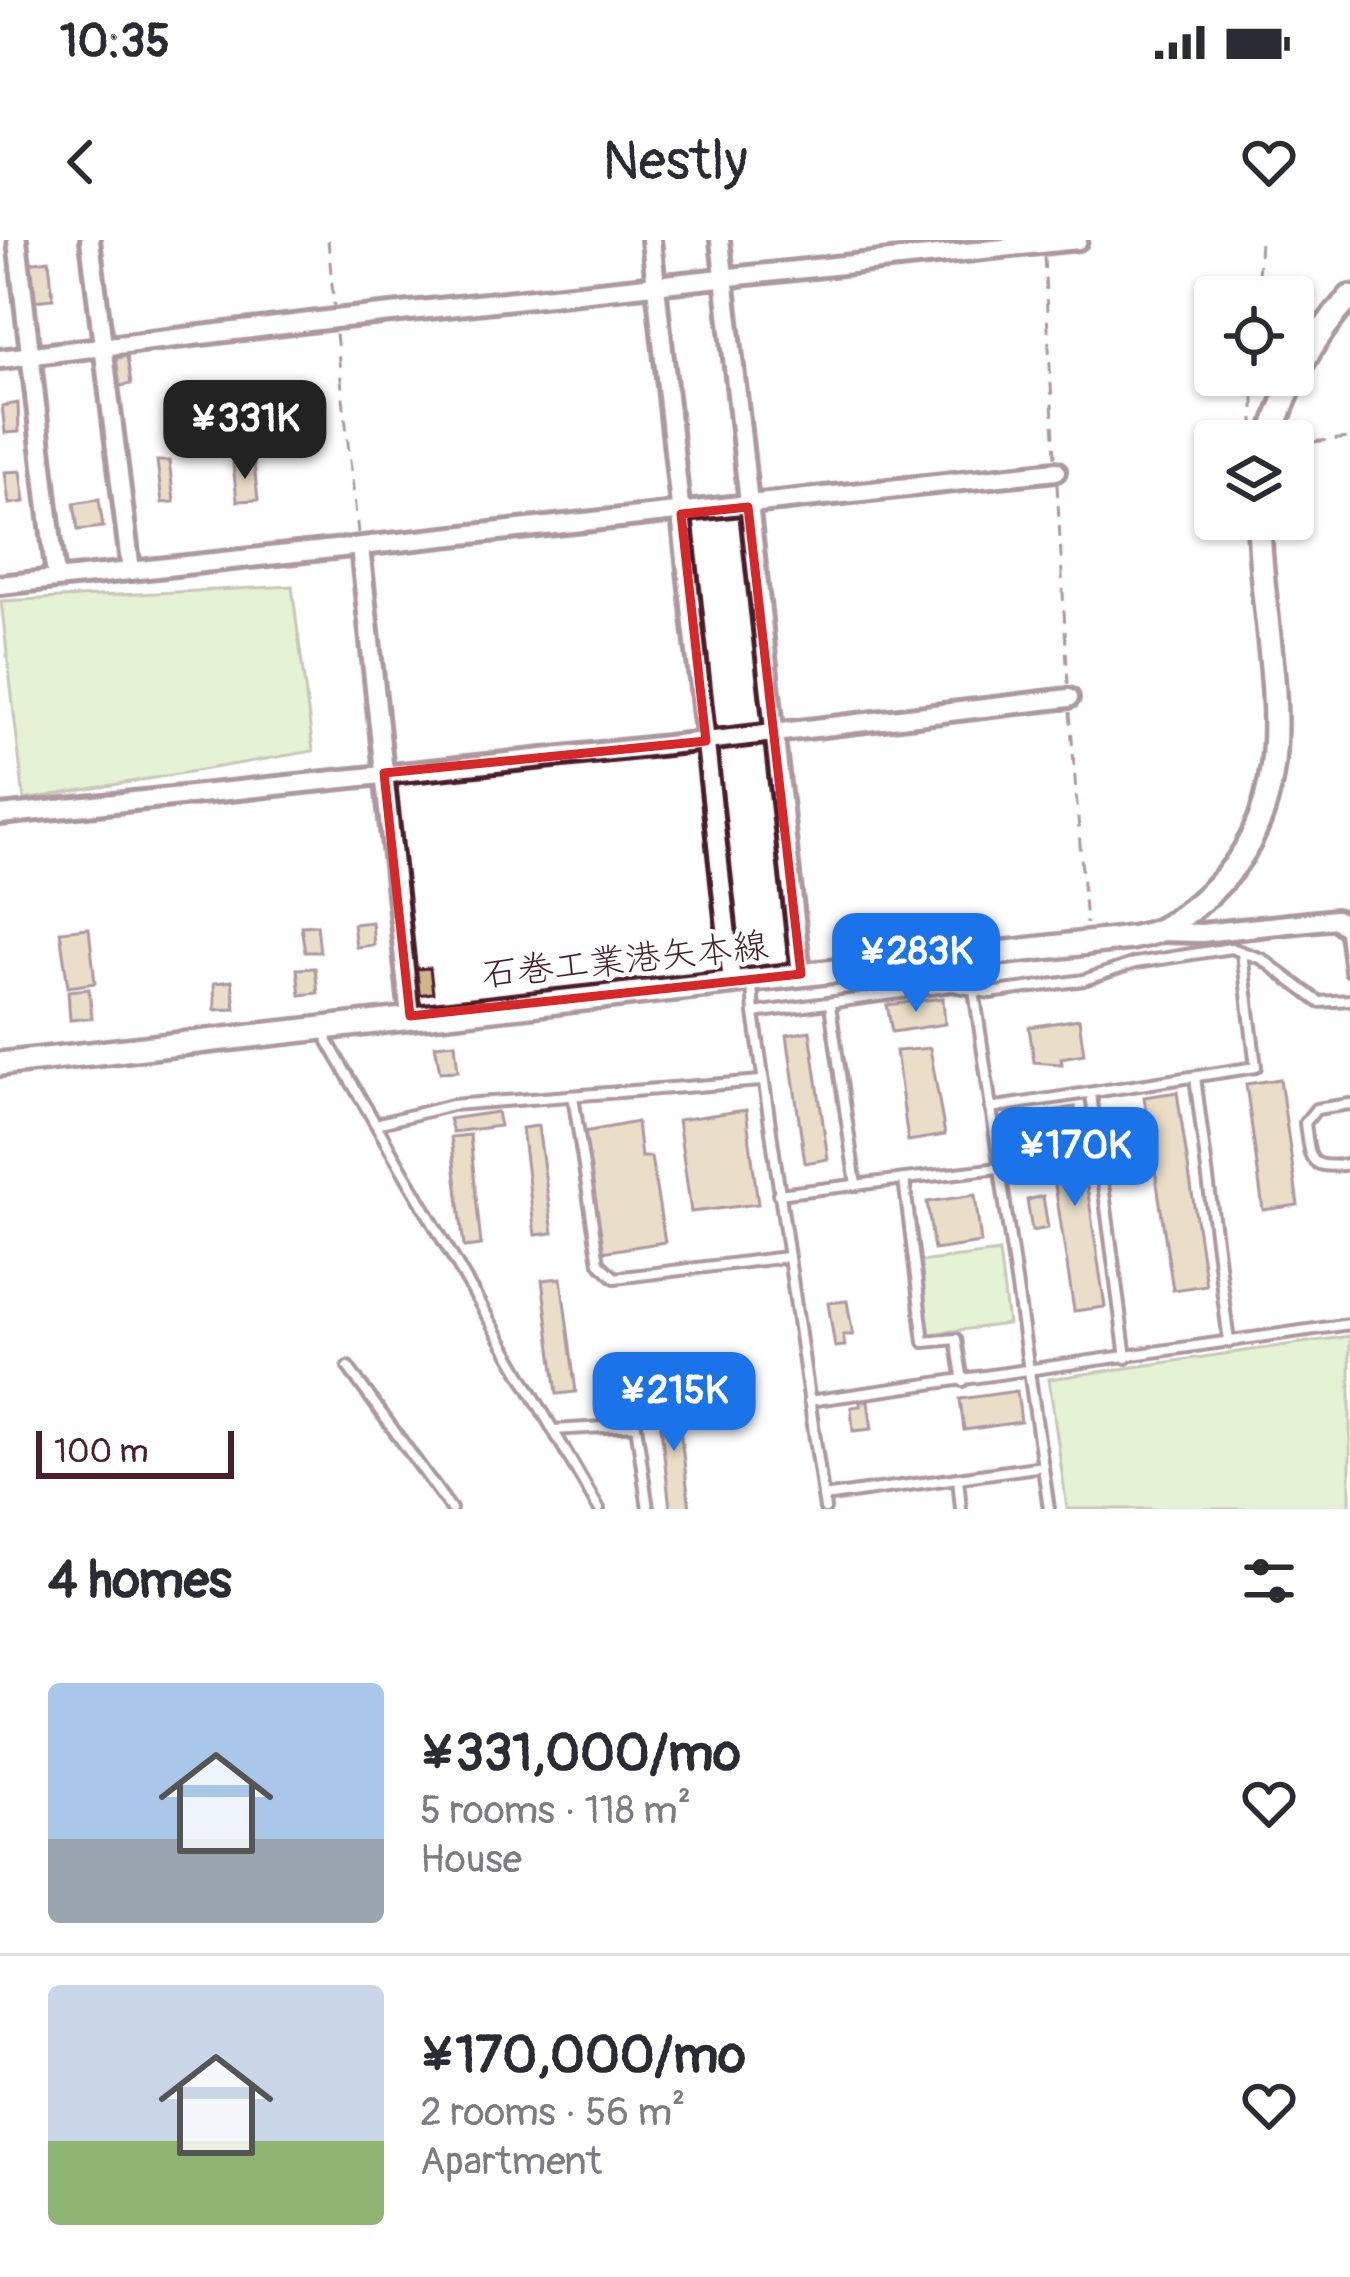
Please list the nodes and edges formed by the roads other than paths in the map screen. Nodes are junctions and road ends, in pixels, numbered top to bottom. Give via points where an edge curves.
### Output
1 (17, 240) edge
2 (90, 240) edge
3 (651, 240) edge
4 (720, 240) edge
5 (1078, 240) edge
6 (724, 279) junction
7 (656, 287) junction
8 (1350, 297) edge
9 (104, 347) junction
10 (29, 356) junction
11 (0, 359) edge
12 (1273, 420) edge
13 (1056, 471) road end
14 (748, 507) junction
15 (681, 514) junction
16 (1260, 540) edge
17 (360, 547) junction
18 (131, 571) junction
19 (56, 578) junction
20 (0, 585) edge
21 (1069, 698) road end
22 (772, 734) junction
23 (706, 741) junction
24 (383, 773) junction
25 (0, 815) edge
26 (1344, 926) joint
27 (1156, 932) junction
28 (1242, 953) junction
29 (1350, 971) edge
30 (801, 974) junction
31 (742, 981) junction
32 (974, 990) junction
33 (1350, 1000) edge
34 (830, 1004) junction
35 (754, 1013) junction
36 (410, 1016) junction
37 (326, 1026) junction
38 (0, 1064) edge
39 (1195, 1076) junction
40 (761, 1081) junction
41 (1091, 1094) junction
42 (573, 1096) junction
43 (1350, 1104) edge
44 (990, 1108) junction
45 (376, 1124) junction
46 (1350, 1164) edge
47 (1000, 1168) junction
48 (904, 1179) junction
49 (856, 1185) junction
50 (778, 1194) junction
51 (788, 1257) junction
52 (1350, 1324) edge
53 (1229, 1342) junction
54 (1126, 1358) junction
55 (348, 1367) dead end
56 (1029, 1372) junction
57 (963, 1381) junction
58 (809, 1401) junction
59 (554, 1430) junction
60 (1043, 1466) junction
61 (958, 1478) junction
62 (823, 1497) junction
63 (451, 1509) edge
64 (599, 1509) edge
65 (648, 1509) edge
66 (825, 1509) edge
67 (961, 1509) edge
68 (1049, 1509) edge

1 - 10 street
2 - 9 street
3 - 7 street
4 - 6 street
5 - 6 street
6 - 7 street
6 - 14 street
7 - 9 street
7 - 15 street
8 - 12 main road via 1305,355
9 - 10 street
9 - 18 street
10 - 11 street
10 - 19 street
13 - 14 street
14 - 15 street
14 - 22 street
15 - 17 street
15 - 23 street
16 - 27 main road, 石巻工業港矢本線 via 1275,724 1269,800 1240,861 1188,914
17 - 18 street
17 - 24 street
18 - 19 street
19 - 20 street
21 - 22 street
22 - 23 street
22 - 30 street
23 - 24 street
23 - 31 street
24 - 25 street
24 - 36 street
26 - 27 street via 1336,919
26 - 29 lane
27 - 30 main road, 石巻工業港矢本線
28 - 32 lane via 1231,948 1084,980
28 - 33 lane via 1319,1003
28 - 39 lane via 1256,1067
30 - 31 main road, 石巻工業港矢本線
31 - 35 lane
31 - 36 main road, 石巻工業港矢本線
32 - 34 lane via 952,986
32 - 44 lane
34 - 35 lane
34 - 49 lane
35 - 40 lane
36 - 37 main road, 石巻工業港矢本線
37 - 38 main road, 石巻工業港矢本線
37 - 45 lane
39 - 41 lane
39 - 53 lane
40 - 42 lane
40 - 50 lane
41 - 44 lane
41 - 54 lane
42 - 45 lane via 452,1105
42 - 51 lane via 599,1263 616,1278
43 - 46 lane via 1316,1109 1305,1123 1315,1164
44 - 47 lane
45 - 59 lane
47 - 48 lane
47 - 56 lane
48 - 49 lane
48 - 57 lane via 924,1342 956,1339
49 - 50 lane
50 - 51 lane
51 - 58 lane
52 - 53 lane
53 - 54 lane
54 - 56 lane
55 - 63 lane
56 - 57 lane
56 - 60 lane
57 - 58 lane
58 - 62 lane
59 - 64 lane
59 - 65 lane via 637,1425
60 - 61 lane
60 - 68 lane
61 - 62 lane
61 - 67 lane
62 - 66 lane

